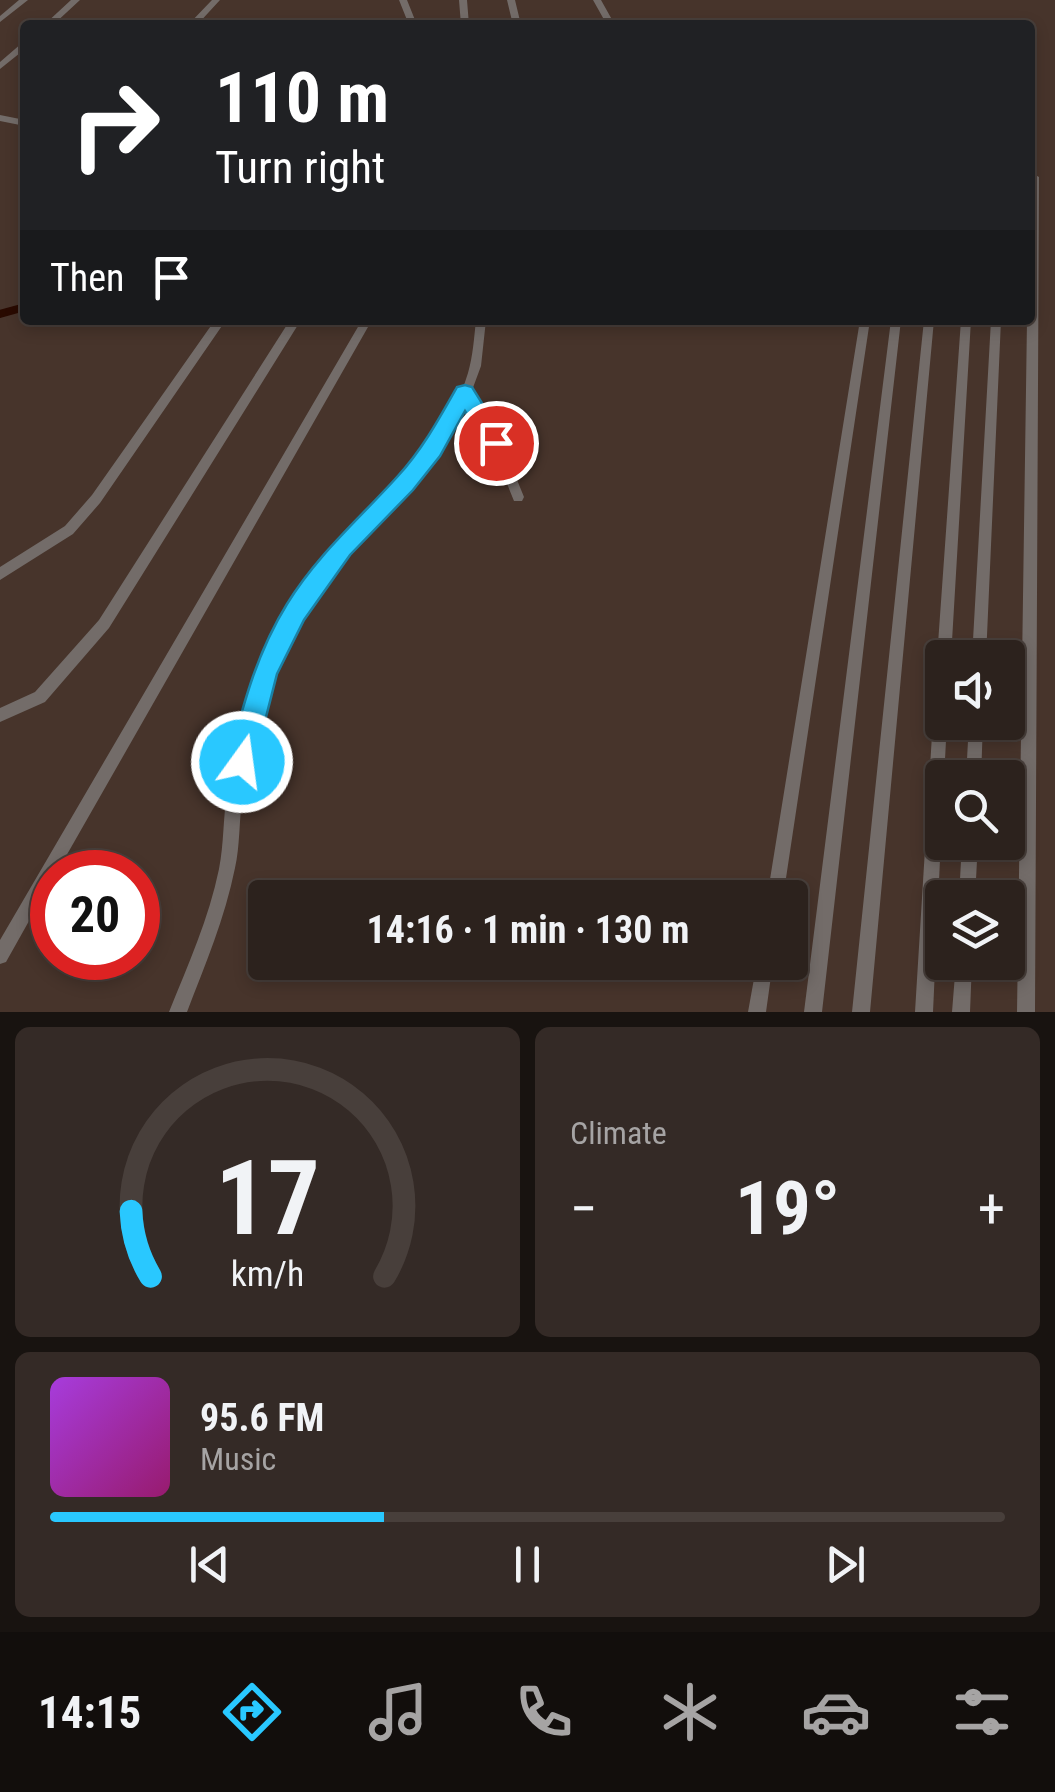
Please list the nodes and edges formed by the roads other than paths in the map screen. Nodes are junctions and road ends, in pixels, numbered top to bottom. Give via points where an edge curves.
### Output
1 (24, 0) edge
2 (76, 0) edge
3 (216, 0) edge
4 (0, 20) edge
5 (54, 20) edge
6 (197, 20) edge
7 (20, 48) edge
8 (0, 66) edge
9 (218, 325) edge
10 (293, 325) edge
11 (363, 325) edge
12 (481, 325) edge
13 (864, 325) edge
14 (895, 325) edge
15 (929, 325) edge
16 (966, 325) edge
17 (996, 325) edge
18 (1033, 325) edge
19 (465, 393) junction
20 (518, 497) dead end
21 (0, 574) edge
22 (945, 640) edge
23 (980, 640) edge
24 (0, 715) edge
25 (939, 740) edge
26 (778, 880) edge
27 (0, 956) edge
28 (762, 980) edge
29 (963, 980) edge
30 (178, 1012) edge
31 (758, 1012) edge
32 (813, 1012) edge
33 (861, 1012) edge
34 (924, 1012) edge
35 (961, 1012) edge
36 (1026, 1012) edge

1 - 4 lane
2 - 5 lane
3 - 6 lane
7 - 8 lane
9 - 21 lane via 69,530
10 - 24 lane via 104,624 40,697
11 - 27 lane
12 - 19 lane
13 - 26 lane
14 - 32 lane
15 - 33 lane
16 - 22 lane
17 - 23 lane
18 - 36 lane
19 - 20 lane
19 - 30 lane via 432,450 307,596 264,672 235,794 228,866
25 - 34 lane
28 - 31 lane
29 - 35 lane

